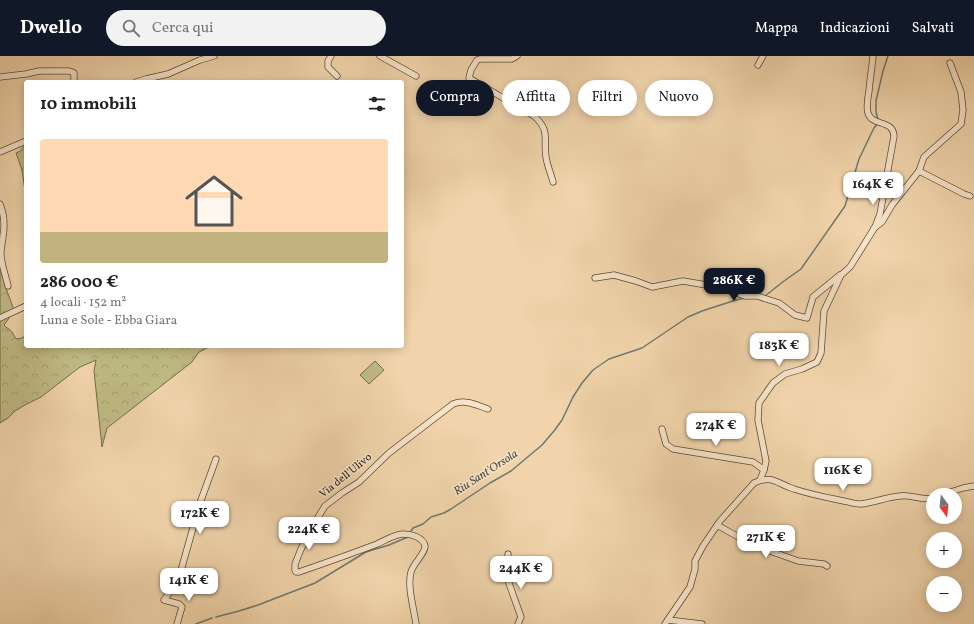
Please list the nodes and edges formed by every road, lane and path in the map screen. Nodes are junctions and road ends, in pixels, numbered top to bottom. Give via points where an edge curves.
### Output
1 (214, 56) edge
2 (331, 56) edge
3 (380, 56) edge
4 (517, 56) edge
5 (763, 56) edge
6 (873, 56) edge
7 (950, 63) dead end
8 (758, 64) dead end
9 (337, 76) dead end
10 (416, 76) dead end
11 (0, 77) edge
12 (159, 79) edge
13 (74, 80) edge
14 (141, 80) edge
15 (24, 141) edge
16 (0, 152) edge
17 (919, 171) junction
18 (553, 182) dead end
19 (970, 196) dead end
20 (0, 204) edge
21 (873, 230) junction
22 (841, 275) junction
23 (595, 278) dead end
24 (8, 286) dead end
25 (24, 307) edge
26 (0, 318) edge
27 (488, 409) dead end
28 (662, 429) dead end
29 (216, 459) dead end
30 (764, 470) junction
31 (760, 480) junction
32 (974, 486) edge
33 (962, 488) edge
34 (926, 499) edge
35 (717, 525) junction
36 (508, 554) dead end
37 (827, 566) dead end
38 (666, 622) edge
39 (177, 624) edge
40 (416, 624) edge
41 (518, 624) edge
42 (702, 624) edge

1 - 12 street
2 - 9 street via 328,68
3 - 10 street
4 - 18 street via 512,59 477,60 468,78 540,122 546,136 546,157
5 - 8 street
6 - 21 street via 868,112 874,120 893,130 894,136 880,214
7 - 17 street via 961,92 963,110 960,124 924,156
11 - 13 street via 39,71 70,71 74,73
12 - 14 street
15 - 16 street
17 - 19 street
17 - 21 street via 882,222
20 - 24 street via 4,222 1,256
21 - 22 street via 850,267
22 - 23 street via 813,297 807,318 795,316 779,303 718,287 683,281 652,287 614,275
22 - 30 street via 824,311 821,353 817,362 785,374 773,382 759,402 758,420 766,461
25 - 26 street
27 - 40 street, Via dell'Ulivo via 464,402 453,404 389,453 359,482 325,506 295,564 296,572 299,572 397,535 420,538 425,550 411,572 410,582
28 - 30 street via 666,444 673,449 753,462
29 - 39 street via 200,503 180,574 164,600 182,607
30 - 31 street
31 - 34 street via 773,480 793,489 858,504 906,495
31 - 35 street via 754,483
32 - 33 street
35 - 37 street via 750,544 798,561
35 - 38 street via 695,561 690,587
36 - 41 street via 506,575 521,617
38 - 42 street

